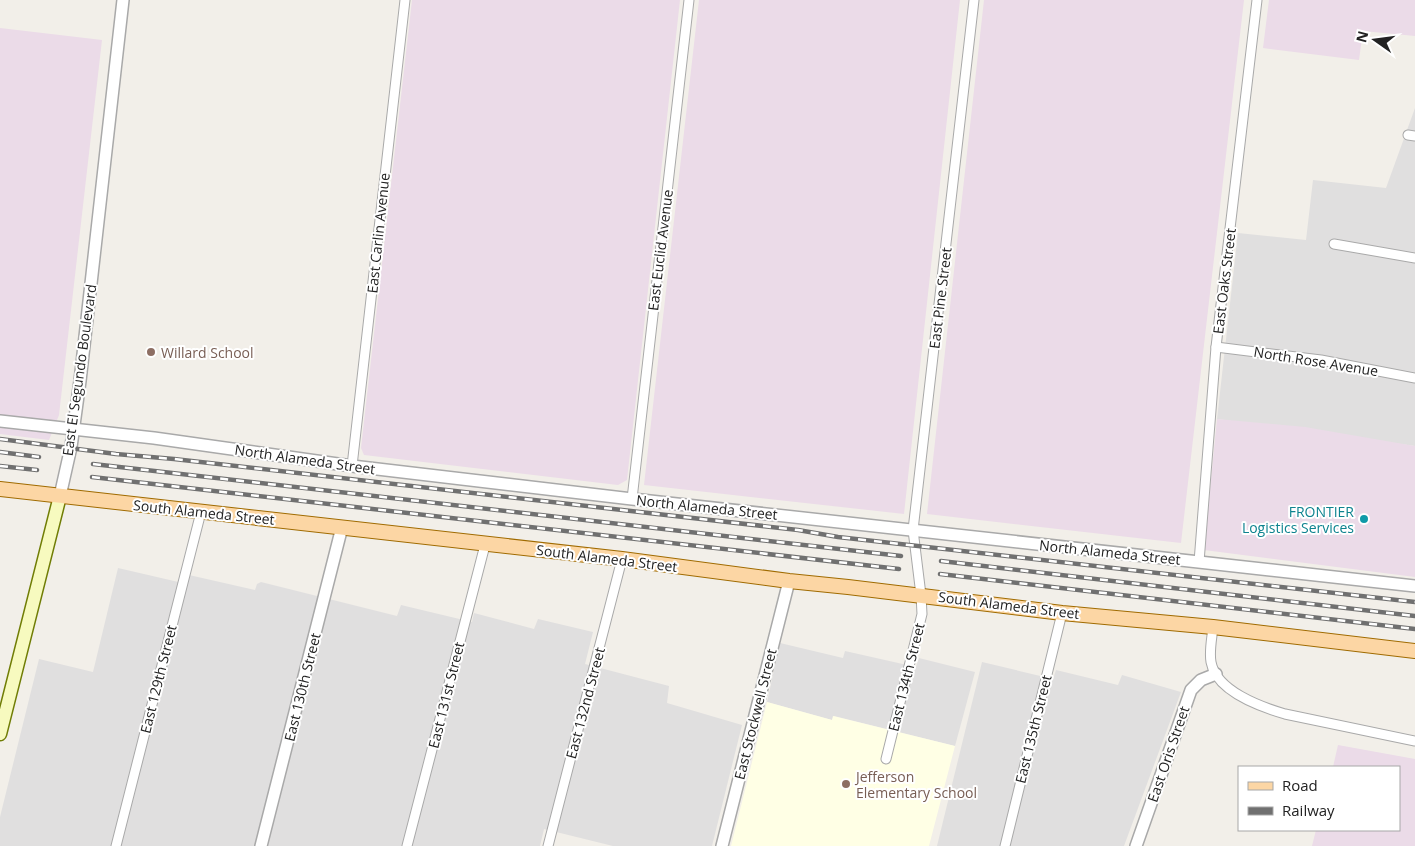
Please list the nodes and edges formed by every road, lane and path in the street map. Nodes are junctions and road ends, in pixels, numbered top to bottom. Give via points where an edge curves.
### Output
1 (123, 0) edge
2 (405, 0) edge
3 (689, 0) edge
4 (974, 0) edge
5 (1257, 0) edge
6 (1334, 244) dead end
7 (1415, 258) edge
8 (1216, 347) junction
9 (1415, 378) edge
10 (0, 421) edge
11 (74, 430) junction
12 (352, 466) junction
13 (0, 489) edge
14 (60, 496) junction
15 (632, 499) junction
16 (201, 512) junction
17 (342, 527) junction
18 (913, 530) junction
19 (485, 545) junction
20 (622, 559) junction
21 (1199, 562) junction
22 (789, 581) junction
23 (1415, 586) edge
24 (922, 595) junction
25 (1062, 612) junction
26 (1213, 627) junction
27 (1415, 651) edge
28 (1216, 674) junction
29 (0, 734) edge
30 (1415, 741) edge
31 (886, 759) dead end
32 (116, 846) edge
33 (261, 846) edge
34 (407, 846) edge
35 (548, 846) edge
36 (722, 846) edge
37 (1005, 846) edge
38 (1136, 846) edge

1 - 11 street, East El Segundo Boulevard
2 - 12 street, East Carlin Avenue
3 - 15 street, East Euclid Avenue
4 - 18 street, East Pine Street
5 - 8 street, East Oaks Street
6 - 7 street
8 - 9 street, North Rose Avenue via 1321,360
8 - 21 street, East Oaks Street
10 - 11 street, North Alameda Street
11 - 12 street, North Alameda Street
11 - 14 street, East El Segundo Boulevard
12 - 15 street, North Alameda Street
13 - 14 main road, South Alameda Street
14 - 16 main road, South Alameda Street
14 - 29 main road, East El Segundo Boulevard
15 - 18 street, North Alameda Street
16 - 17 main road, South Alameda Street
16 - 32 street, East 129th Street
17 - 19 main road, South Alameda Street
17 - 33 street, East 130th Street
18 - 21 street, North Alameda Street
18 - 24 street, East Pine Street
19 - 20 main road, South Alameda Street
19 - 34 street, East 131st Street
20 - 22 main road, South Alameda Street
20 - 35 street, East 132nd Street
21 - 23 street, North Alameda Street
22 - 24 main road, South Alameda Street
22 - 36 street, East Stockwell Street
24 - 25 main road, South Alameda Street
24 - 31 street, East 134th Street via 922,614
25 - 26 main road, South Alameda Street
25 - 37 street, East 135th Street
26 - 27 main road
26 - 28 street via 1211,663
28 - 30 street via 1229,688 1263,708
28 - 38 street, East Oris Street via 1201,680 1191,690

